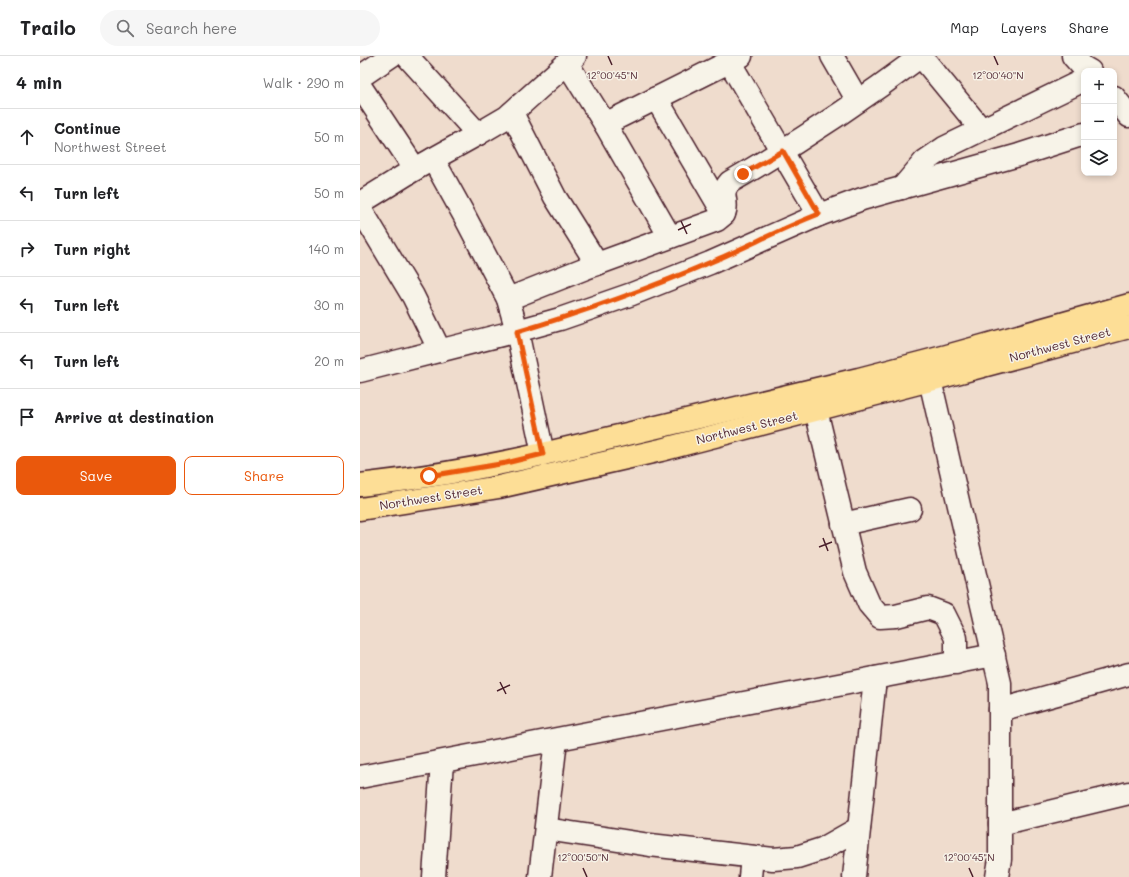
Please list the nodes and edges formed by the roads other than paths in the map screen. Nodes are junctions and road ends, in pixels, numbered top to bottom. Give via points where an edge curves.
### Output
1 (391, 56) edge
2 (408, 56) edge
3 (832, 56) edge
4 (921, 56) edge
5 (1073, 56) edge
6 (571, 59) edge
7 (722, 61) edge
8 (1086, 68) edge
9 (360, 77) edge
10 (1081, 81) edge
11 (360, 86) edge
12 (656, 98) junction
13 (858, 101) junction
14 (1117, 101) edge
15 (512, 113) junction
16 (1129, 118) edge
17 (1117, 123) edge
18 (605, 124) junction
19 (981, 129) junction
20 (478, 134) junction
21 (1081, 135) edge
22 (783, 151) junction
23 (424, 164) junction
24 (902, 188) junction
25 (360, 203) edge
26 (360, 208) edge
27 (724, 214) junction
28 (819, 214) junction
29 (670, 237) junction
30 (597, 264) junction
31 (508, 299) junction
32 (1129, 305) edge
33 (1129, 327) edge
34 (517, 332) junction
35 (440, 351) junction
36 (360, 371) edge
37 (930, 380) junction
38 (816, 410) junction
39 (543, 454) junction
40 (360, 485) edge
41 (360, 509) edge
42 (910, 510) dead end
43 (843, 524) junction
44 (994, 655) junction
45 (956, 663) junction
46 (1129, 674) edge
47 (875, 678) junction
48 (1000, 710) junction
49 (556, 740) junction
50 (442, 762) junction
51 (360, 777) edge
52 (1129, 793) edge
53 (1000, 824) junction
54 (859, 828) junction
55 (546, 829) junction
56 (751, 867) edge
57 (434, 877) edge
58 (540, 877) edge
59 (854, 877) edge
60 (997, 877) edge

1 - 9 street
2 - 20 street
3 - 13 street
4 - 13 street
4 - 19 street
5 - 8 street
6 - 15 street
6 - 18 street
7 - 12 street
7 - 22 street
10 - 19 street
11 - 23 street
12 - 18 street
12 - 27 street
13 - 22 street
14 - 16 street
15 - 20 street
15 - 30 street via 555,197
16 - 17 street
18 - 29 street
19 - 24 street via 925,161
20 - 23 street
21 - 24 street
22 - 27 street via 730,182 724,194
22 - 28 street
23 - 25 street
23 - 31 street via 464,215
24 - 28 street
26 - 35 street via 413,296
27 - 29 street via 717,220
28 - 34 street via 710,263 632,294
29 - 30 street
30 - 31 street
31 - 34 street
32 - 39 main road, Northwest Street via 947,356
33 - 37 main road, Northwest Street
34 - 35 street
34 - 39 street
35 - 36 street
37 - 38 main road, Northwest Street
37 - 44 street
38 - 41 main road, Northwest Street via 661,450 499,487
38 - 43 street
39 - 40 main road, Northwest Street via 454,472
42 - 43 street
43 - 45 street via 855,572 869,604 880,617 928,608 944,614 956,638
44 - 45 street
44 - 48 street via 1000,683
45 - 47 street
46 - 48 street
47 - 49 street
47 - 54 street
48 - 53 street
49 - 50 street
49 - 55 street
50 - 51 street
50 - 57 street
52 - 53 street
53 - 60 street
54 - 56 street via 822,849 797,857 773,859
54 - 59 street
55 - 56 street via 650,845
55 - 58 street

